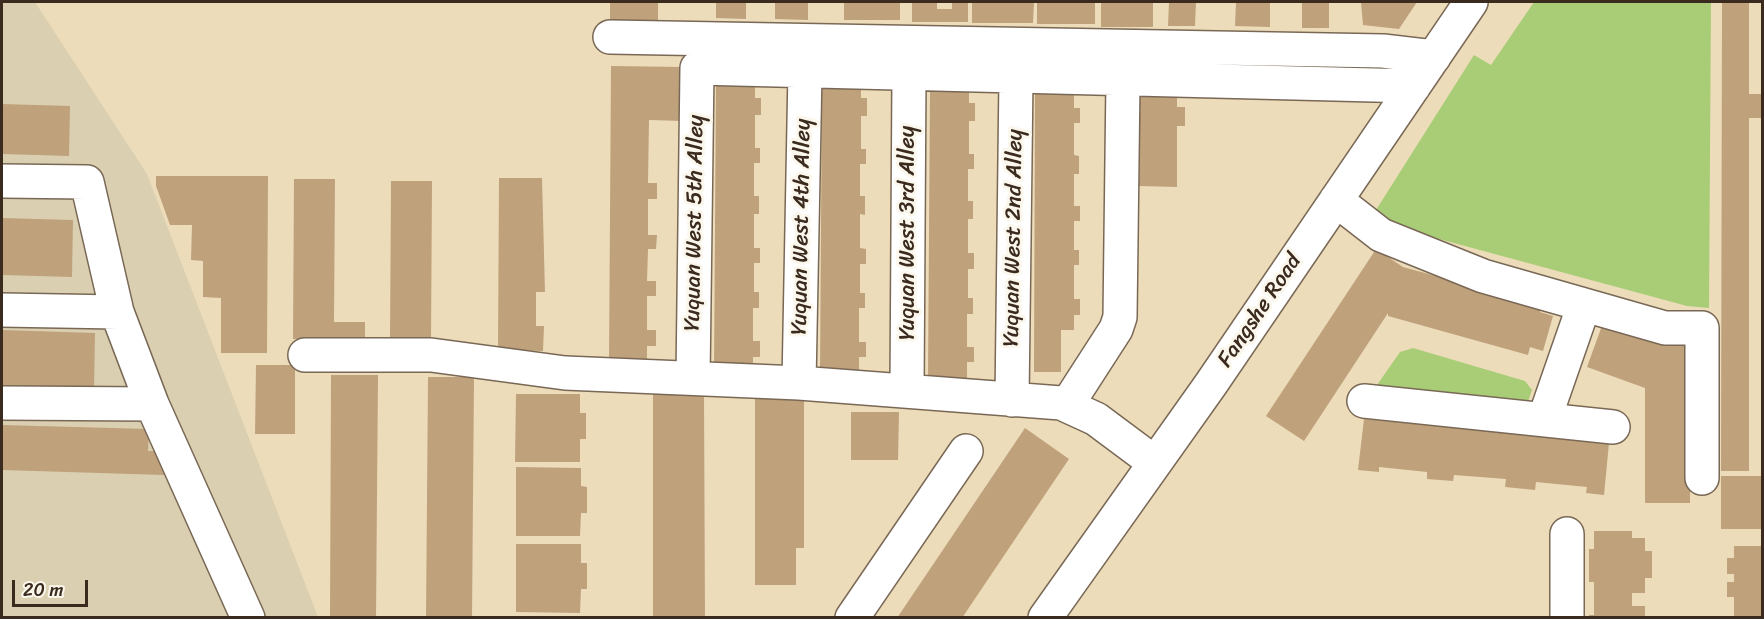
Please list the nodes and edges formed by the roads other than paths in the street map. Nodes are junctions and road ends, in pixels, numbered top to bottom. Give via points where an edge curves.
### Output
1 (1471, 2) edge
2 (610, 37) dead end
3 (1434, 57) junction
4 (805, 71) junction
5 (909, 74) junction
6 (1016, 77) junction
7 (1123, 80) junction
8 (1413, 86) junction
9 (2, 181) edge
10 (1336, 200) junction
11 (1584, 305) junction
12 (2, 310) edge
13 (117, 312) junction
14 (305, 355) dead end
15 (693, 378) junction
16 (799, 383) junction
17 (907, 391) junction
18 (1012, 400) junction
19 (1364, 401) dead end
20 (2, 403) edge
21 (152, 404) junction
22 (1067, 405) junction
23 (1544, 420) junction
24 (1612, 427) dead end
25 (966, 451) dead end
26 (1155, 463) junction
27 (1702, 478) dead end
28 (1567, 534) dead end
29 (248, 618) edge
30 (852, 618) edge
31 (1046, 618) edge
32 (1567, 618) edge

1 - 3 street, Fangshe Road
2 - 3 street via 1371,51
3 - 8 street, Fangshe Road
4 - 5 street
4 - 15 street, Yuquan West 5th Alley via 697,68
4 - 16 street, Yuquan West 4th Alley
5 - 6 street
5 - 17 street, Yuquan West 3rd Alley
6 - 7 street
6 - 18 street, Yuquan West 2nd Alley
7 - 8 street
7 - 22 street via 1120,317
8 - 10 street, Fangshe Road
9 - 13 street via 87,182
10 - 11 street via 1403,245 1483,276
10 - 26 street, Fangshe Road
11 - 23 street
11 - 27 street via 1665,328 1702,328
12 - 13 street
13 - 21 street
14 - 15 street via 431,355 565,373
15 - 16 street
16 - 17 street
17 - 18 street
18 - 22 street
19 - 23 street
20 - 21 street
21 - 29 street
22 - 26 street via 1096,419
23 - 24 street
25 - 30 street
26 - 31 street, Fangshe Road
28 - 32 street

